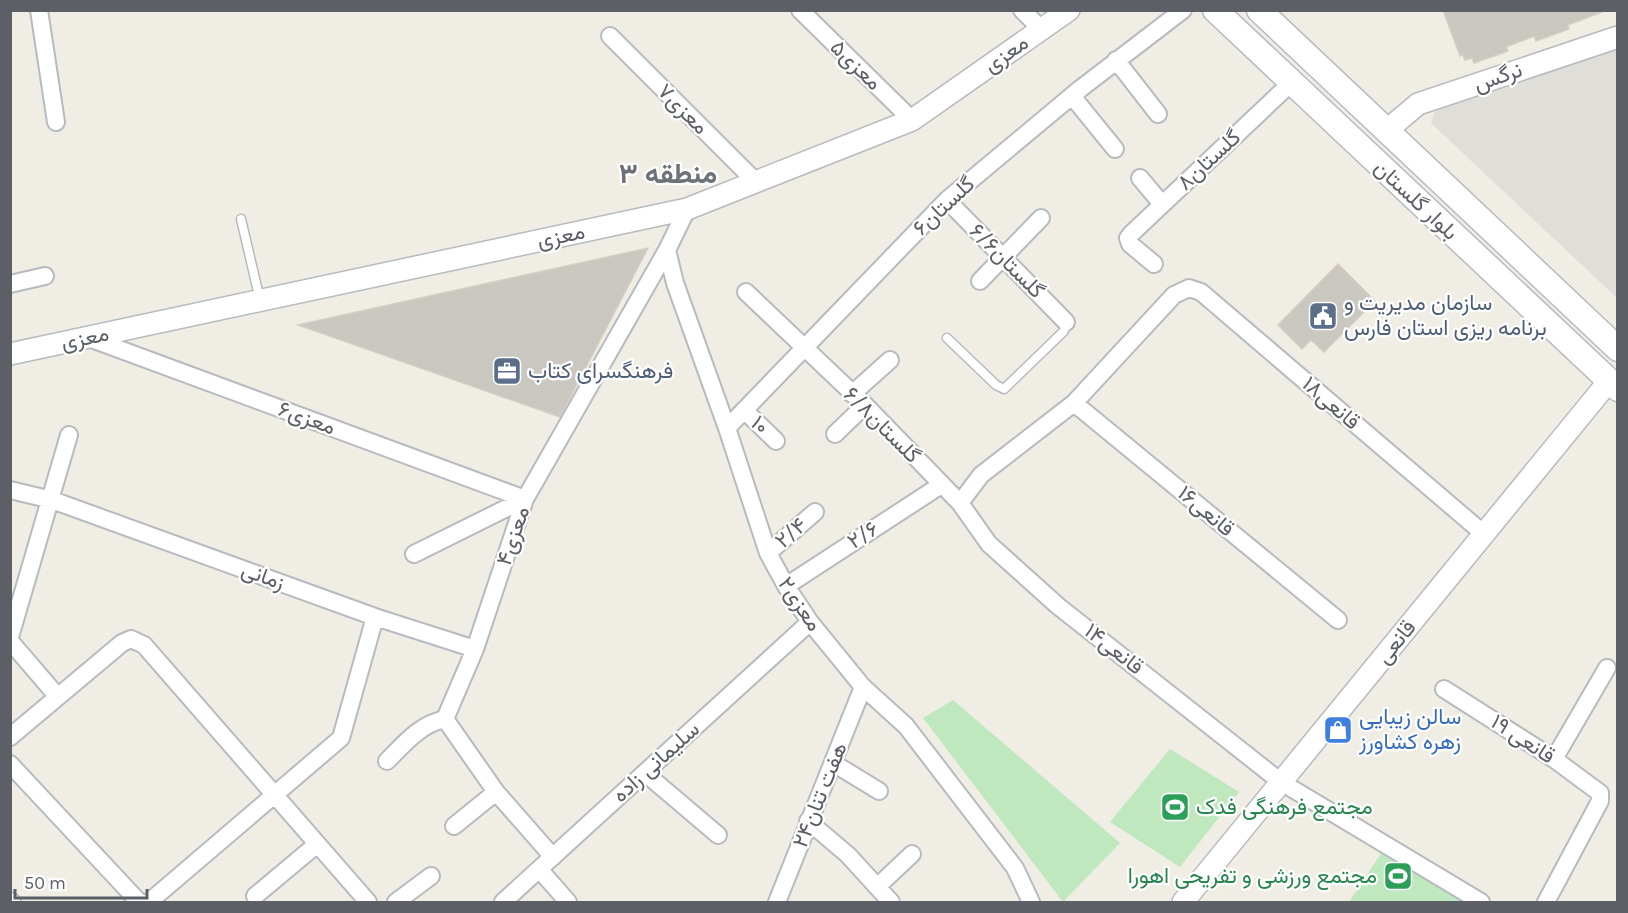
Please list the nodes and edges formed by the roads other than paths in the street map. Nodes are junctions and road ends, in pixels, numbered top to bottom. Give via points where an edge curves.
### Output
1 (39, 10) edge
2 (800, 10) edge
3 (1022, 10) edge
4 (1069, 10) edge
5 (1183, 10) edge
6 (1215, 10) edge
7 (1259, 10) edge
8 (1041, 29) junction
9 (610, 36) dead end
10 (1617, 37) edge
11 (1116, 60) junction
12 (1291, 83) junction
13 (1072, 96) junction
14 (1158, 114) dead end
15 (912, 120) junction
16 (56, 122) dead end
17 (1386, 131) junction
18 (1115, 149) dead end
19 (1140, 178) dead end
20 (756, 182) junction
21 (947, 200) junction
22 (1162, 204) junction
23 (687, 209) junction
24 (1041, 218) dead end
25 (241, 219) dead end
26 (667, 250) junction
27 (1004, 256) junction
28 (1154, 264) dead end
29 (45, 276) dead end
30 (980, 281) dead end
31 (10, 284) edge
32 (746, 292) dead end
33 (260, 301) junction
34 (1066, 322) joint
35 (89, 338) junction
36 (947, 338) dead end
37 (802, 347) junction
38 (1617, 349) edge
39 (10, 354) edge
40 (890, 360) dead end
41 (1613, 385) edge
42 (858, 399) junction
43 (1074, 402) junction
44 (744, 410) junction
45 (728, 428) junction
46 (835, 434) dead end
47 (69, 435) dead end
48 (776, 441) dead end
49 (940, 485) junction
50 (10, 490) edge
51 (525, 499) junction
52 (52, 500) junction
53 (960, 503) junction
54 (815, 512) dead end
55 (1484, 534) junction
56 (414, 554) dead end
57 (768, 554) junction
58 (786, 586) junction
59 (375, 616) junction
60 (1338, 620) dead end
61 (810, 622) junction
62 (10, 639) edge
63 (475, 649) junction
64 (1607, 668) dead end
65 (863, 687) junction
66 (1444, 689) dead end
67 (58, 697) junction
68 (445, 719) junction
69 (10, 737) edge
70 (1554, 759) junction
71 (387, 761) dead end
72 (833, 763) junction
73 (10, 764) edge
74 (645, 773) junction
75 (1281, 782) junction
76 (879, 791) dead end
77 (496, 792) junction
78 (276, 795) junction
79 (808, 821) junction
80 (454, 826) dead end
81 (718, 835) dead end
82 (316, 845) junction
83 (912, 854) dead end
84 (553, 857) junction
85 (539, 869) junction
86 (431, 876) dead end
87 (877, 887) junction
88 (255, 896) dead end
89 (363, 901) edge
90 (139, 903) edge
91 (149, 903) edge
92 (396, 903) edge
93 (503, 903) edge
94 (568, 903) edge
95 (777, 903) edge
96 (891, 903) edge
97 (1031, 903) edge
98 (1182, 903) edge
99 (1481, 903) edge
100 (1546, 903) edge

1 - 16 street
2 - 15 street, ۵معزی
3 - 8 street
4 - 8 street, معزی
5 - 11 street, گلستان۶
6 - 12 main road, بلوار گلستان
7 - 17 main road, بلوار گلستان
8 - 15 street, معزی
9 - 20 street, ۷معزی
10 - 17 street, نرگس via 1418,104
11 - 13 street, گلستان۶
11 - 14 street
12 - 22 street, گلستان۸
12 - 41 main road, بلوار گلستان
13 - 18 street
13 - 21 street, گلستان۶
15 - 20 street, معزی
17 - 38 main road, بلوار گلستان
19 - 22 street
20 - 23 street, معزی
21 - 27 street, ۶/۶گلستان
21 - 37 street, گلستان۶
22 - 28 street, گلستان۸ via 1128,238
23 - 26 street, ۴معزی
23 - 33 street, معزی
24 - 27 street
25 - 33 lane
26 - 45 street, ۲معزی via 675,283
26 - 51 street, ۴معزی
27 - 30 street
27 - 34 street, ۶/۶گلستان
29 - 31 street
32 - 37 street, ۶/۸گلستان
33 - 35 street, معزی
34 - 36 lane via 1064,331 1004,389
35 - 39 street, معزی
35 - 51 street, ۶معزی
37 - 42 street, ۶/۸گلستان
37 - 44 street, گلستان۶
40 - 42 street
41 - 55 street, قانعی
42 - 46 street
42 - 49 street, ۶/۸گلستان
43 - 53 street via 981,475
43 - 55 street, ۱۸قانعی via 1174,295 1190,288 1201,292
43 - 60 street, ۱۶قانعی
44 - 45 street, گلستان۶
44 - 48 street, ۱۰
45 - 57 street, ۲معزی
47 - 52 street
49 - 53 street, ۶/۸گلستان
49 - 58 street, ۲/۶
50 - 52 street, زمانی
51 - 56 street
51 - 63 street, ۴معزی
52 - 59 street, زمانی
52 - 62 street
53 - 75 street, ۱۴قانعی via 989,544 1058,606
54 - 57 street, ۲/۴
55 - 75 street, قانعی
57 - 58 street, ۲معزی
58 - 61 street, ۲معزی
59 - 63 street, زمانی
59 - 78 street via 341,738
61 - 65 street, ۲معزی
61 - 74 street, سلیمانی زاده
62 - 67 street
63 - 68 street, ۴معزی
64 - 70 street
65 - 72 street, هفت تنان۲۴
65 - 97 street, ۲معزی via 906,726 1016,868
66 - 70 street, قانعی ۱۹
67 - 69 street
67 - 78 street via 131,639 144,645
68 - 71 street via 431,722 415,733
68 - 77 street
70 - 100 street, قانعی ۱۹ via 1600,793 1600,801
72 - 76 street
72 - 79 street, هفت تنان۲۴
73 - 90 street
74 - 81 street
74 - 84 street, سلیمانی زاده
75 - 98 street, قانعی
75 - 99 street, ۱۴قانعی
77 - 80 street
77 - 84 street
78 - 82 street
78 - 91 street
79 - 87 street via 848,855
79 - 95 street, هفت تنان۲۴
82 - 88 street
82 - 89 street
83 - 87 street
84 - 85 street, سلیمانی زاده
85 - 93 street, سلیمانی زاده
85 - 94 street
86 - 92 street
87 - 96 street

